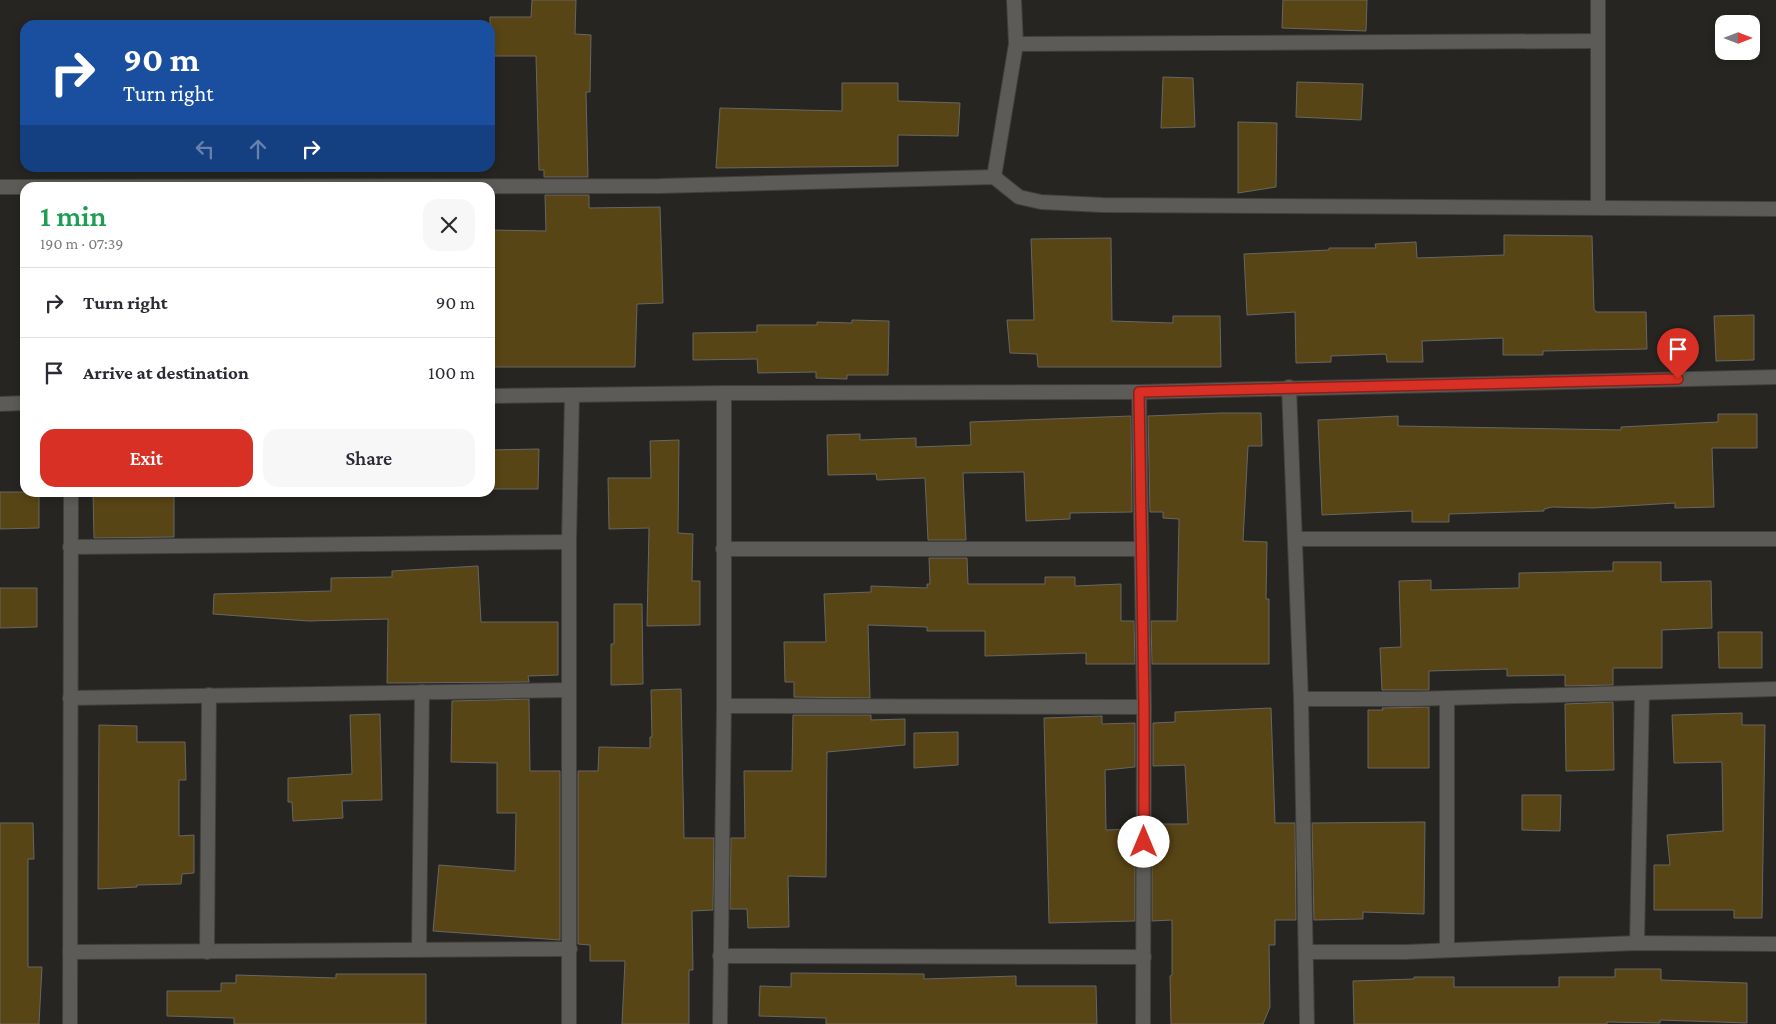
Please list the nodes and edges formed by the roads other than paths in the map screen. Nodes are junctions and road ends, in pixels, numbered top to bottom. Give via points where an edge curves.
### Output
1 (1014, 0) edge
2 (1598, 0) edge
3 (1598, 41) junction
4 (1016, 44) junction
5 (994, 177) junction
6 (495, 186) edge
7 (0, 187) edge
8 (20, 187) edge
9 (1598, 208) junction
10 (1776, 209) edge
11 (1776, 377) edge
12 (1288, 387) junction
13 (1139, 392) junction
14 (724, 393) junction
15 (572, 395) junction
16 (495, 396) edge
17 (20, 403) edge
18 (0, 404) edge
19 (71, 497) edge
20 (1295, 539) junction
21 (1776, 539) edge
22 (569, 542) junction
23 (70, 547) junction
24 (723, 549) junction
25 (1141, 549) junction
26 (1776, 688) edge
27 (569, 690) junction
28 (422, 692) junction
29 (1642, 694) junction
30 (209, 695) junction
31 (70, 698) junction
32 (1447, 698) junction
33 (1301, 699) junction
34 (724, 706) junction
35 (1144, 707) junction
36 (1637, 944) junction
37 (1776, 944) edge
38 (570, 949) junction
39 (419, 950) junction
40 (1447, 950) junction
41 (70, 952) junction
42 (208, 952) junction
43 (1306, 952) junction
44 (720, 956) junction
45 (1144, 958) junction
46 (70, 1024) edge
47 (568, 1024) edge
48 (720, 1024) edge
49 (1143, 1024) edge
50 (1307, 1024) edge

1 - 4 street
2 - 3 street
3 - 4 street
3 - 9 street
4 - 5 street
5 - 6 street via 660,186
5 - 9 street via 1019,197 1041,202
7 - 8 street
9 - 10 street
11 - 12 street
12 - 13 street
12 - 20 street
13 - 14 street
13 - 25 street
14 - 15 street
14 - 24 street
15 - 16 street
15 - 22 street
17 - 18 street
19 - 23 street
20 - 21 street
20 - 33 street
22 - 23 street
22 - 27 street
23 - 31 street
24 - 25 street
24 - 34 street
25 - 35 street
26 - 29 street
27 - 28 street
27 - 38 street
28 - 30 street
28 - 39 street
29 - 32 street
29 - 36 street
30 - 31 street
30 - 42 street
31 - 41 street
32 - 33 street
32 - 40 street
33 - 43 street
34 - 35 street
34 - 44 street
35 - 45 street
36 - 37 street
36 - 40 street
38 - 39 street
38 - 47 street
39 - 42 street
40 - 43 street
41 - 42 street
41 - 46 street
43 - 50 street
44 - 45 street
44 - 48 street
45 - 49 street

